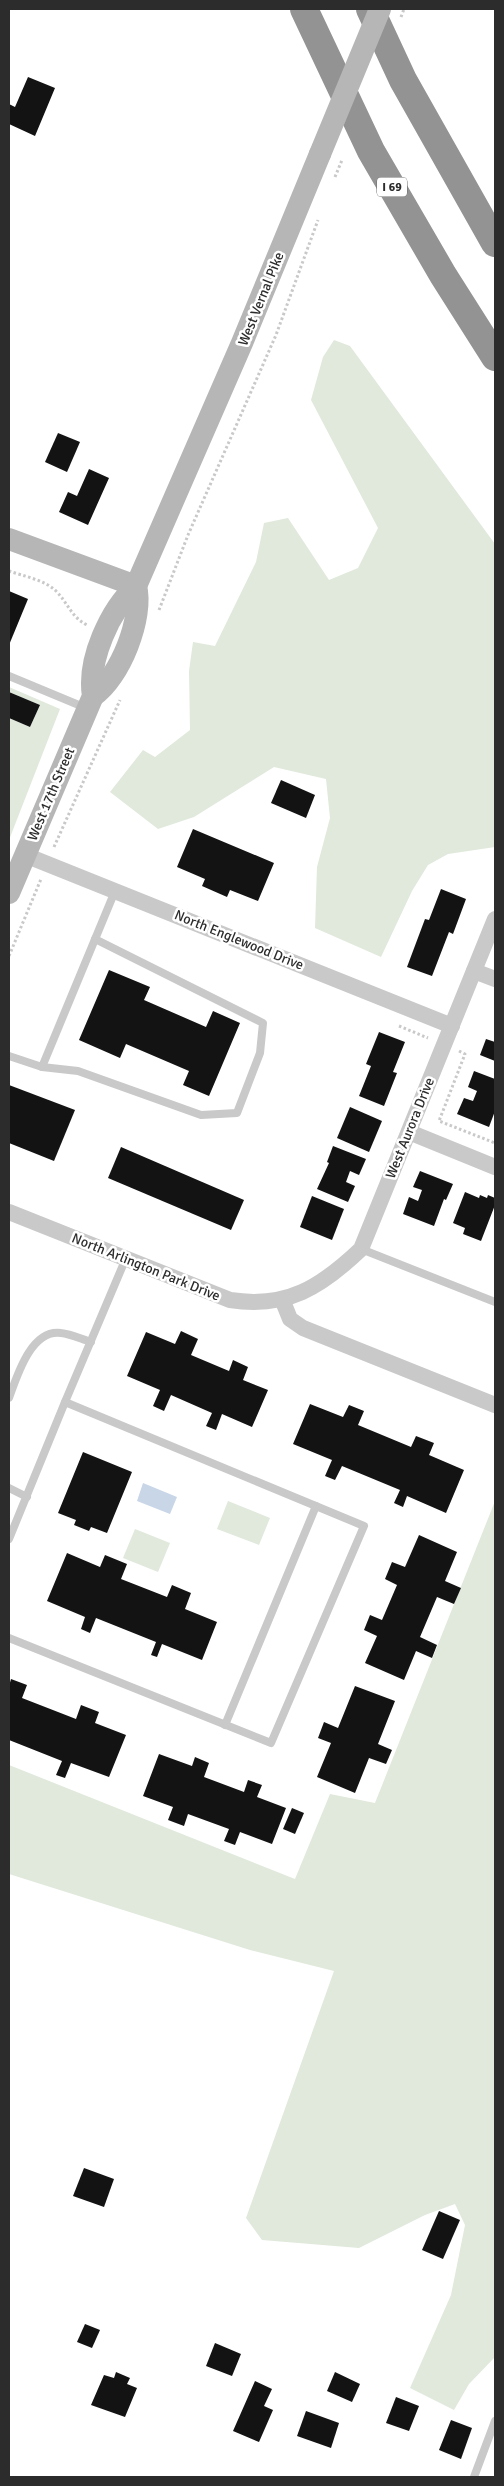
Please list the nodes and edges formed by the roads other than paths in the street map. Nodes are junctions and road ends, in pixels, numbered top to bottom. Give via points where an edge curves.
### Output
1 (304, 9) edge
2 (370, 9) edge
3 (380, 9) edge
4 (495, 243) edge
5 (495, 356) edge
6 (9, 539) edge
7 (136, 586) junction
8 (9, 676) edge
9 (90, 702) junction
10 (25, 855) junction
11 (115, 890) junction
12 (9, 893) edge
13 (495, 920) edge
14 (96, 939) junction
15 (474, 971) junction
16 (495, 979) edge
17 (452, 1026) junction
18 (9, 1056) edge
19 (42, 1067) junction
20 (409, 1132) junction
21 (495, 1167) edge
22 (9, 1212) edge
23 (361, 1248) junction
24 (126, 1258) junction
25 (282, 1299) junction
26 (495, 1302) edge
27 (91, 1342) junction
28 (9, 1398) edge
29 (65, 1402) junction
30 (495, 1405) edge
31 (9, 1488) edge
32 (26, 1497) junction
33 (316, 1506) junction
34 (9, 1539) edge
35 (9, 1638) edge
36 (225, 1725) junction
37 (495, 2421) edge
38 (474, 2477) edge

1 - 5 highway, I 69 via 371,151 443,275
2 - 4 highway via 408,89
3 - 7 main road, West Vernal Pike, bridge via 242,343
6 - 7 main road
7 - 9 main road, West 17th Street via 117,606 97,655 92,670
8 - 9 lane
9 - 10 main road, West 17th Street
10 - 11 street, North Englewood Drive
10 - 12 main road, West 17th Street
11 - 14 lane
11 - 17 street, North Englewood Drive
13 - 15 street, West Aurora Drive
14 - 19 lane
14 - 19 lane via 263,1023 260,1053 237,1113 201,1115 78,1070
15 - 16 street
15 - 17 street, West Aurora Drive
17 - 20 street, West Aurora Drive
18 - 19 lane
20 - 21 street
20 - 23 street, West Aurora Drive
22 - 24 street, North Arlington Park Drive
23 - 25 street, West Aurora Drive via 317,1286
23 - 26 lane
24 - 25 street, North Arlington Park Drive via 230,1300
24 - 27 lane
25 - 30 street via 290,1319 303,1328
27 - 28 lane via 60,1332 40,1337 23,1362
27 - 29 lane
29 - 32 lane
29 - 33 lane
31 - 32 lane
32 - 34 lane
33 - 36 lane
33 - 36 lane via 364,1526 271,1743
35 - 36 lane
37 - 38 lane

